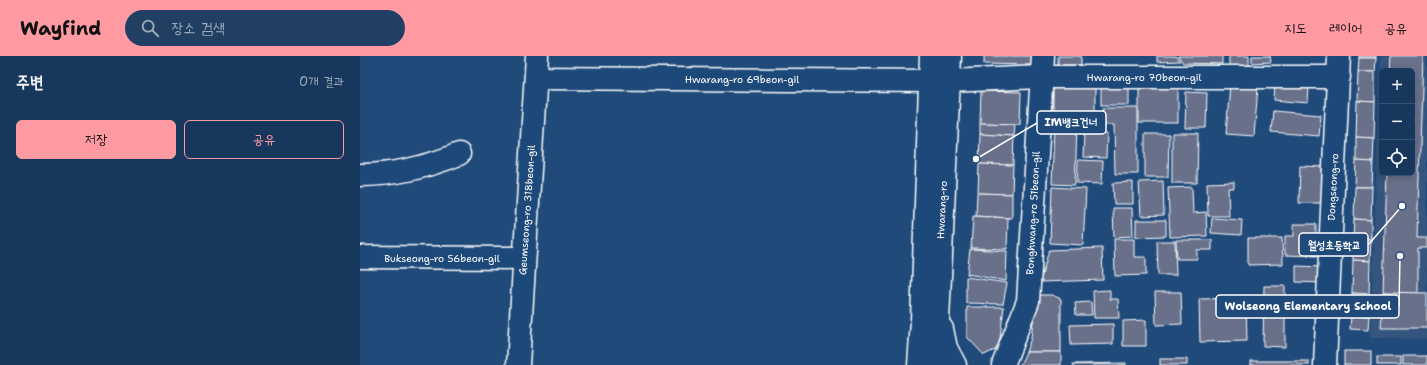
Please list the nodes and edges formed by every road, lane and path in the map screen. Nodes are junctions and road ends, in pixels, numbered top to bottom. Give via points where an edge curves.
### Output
1 (537, 56) edge
2 (932, 56) edge
3 (950, 56) edge
4 (1043, 56) edge
5 (1339, 66) edge
6 (1041, 77) junction
7 (536, 78) junction
8 (940, 81) junction
9 (459, 154) dead end
10 (360, 175) edge
11 (360, 257) edge
12 (524, 258) junction
13 (930, 314) junction
14 (518, 365) edge
15 (904, 365) edge
16 (919, 365) edge
17 (936, 365) edge
18 (956, 365) edge
19 (1003, 365) edge
20 (1325, 365) edge

1 - 7 street, Geumseong-ro 318beon-gil
2 - 8 street, Hwarang-ro
3 - 8 street, Hwarang-ro
4 - 6 street, Bonghwang-ro 51beon-gil
5 - 6 street, Hwarang-ro 70beon-gil
5 - 20 street, Dongseong-ro
6 - 8 street, Hwarang-ro 70beon-gil
6 - 19 street, Bonghwang-ro 51beon-gil via 1028,300
7 - 8 street, Hwarang-ro 69beon-gil
7 - 12 street, Geumseong-ro 318beon-gil
8 - 13 street, Hwarang-ro
9 - 10 street via 398,173
11 - 12 street, Bukseong-ro 56beon-gil
12 - 14 street, Geumseong-ro 318beon-gil
13 - 15 street
13 - 16 street, Hwarang-ro
13 - 17 street, Hwarang-ro
13 - 18 street

